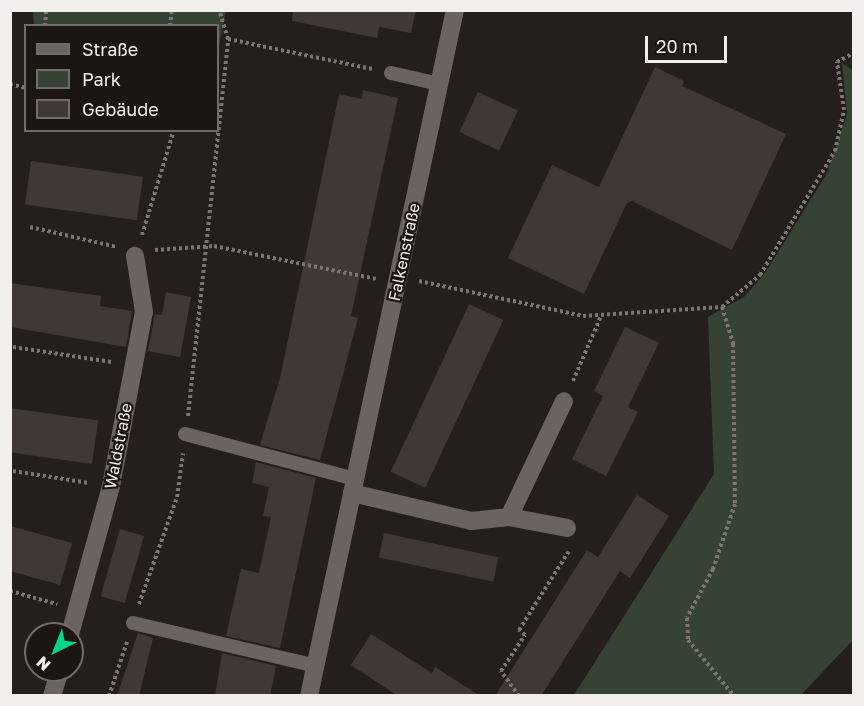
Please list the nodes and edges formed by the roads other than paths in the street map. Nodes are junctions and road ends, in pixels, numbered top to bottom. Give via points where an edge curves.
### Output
1 (455, 10) edge
2 (391, 73) road end
3 (439, 84) junction
4 (135, 256) road end
5 (564, 401) road end
6 (186, 434) road end
7 (354, 486) junction
8 (509, 517) junction
9 (567, 528) road end
10 (74, 622) edge
11 (133, 623) road end
12 (316, 666) junction
13 (309, 696) edge

1 - 3 street, Falkenstraße
2 - 3 lane
3 - 7 street, Falkenstraße
4 - 10 street, Waldstraße via 144,312 111,486
5 - 8 street
6 - 7 lane
7 - 8 street via 471,521
7 - 12 street, Falkenstraße
8 - 9 street
11 - 12 lane
12 - 13 street, Falkenstraße

